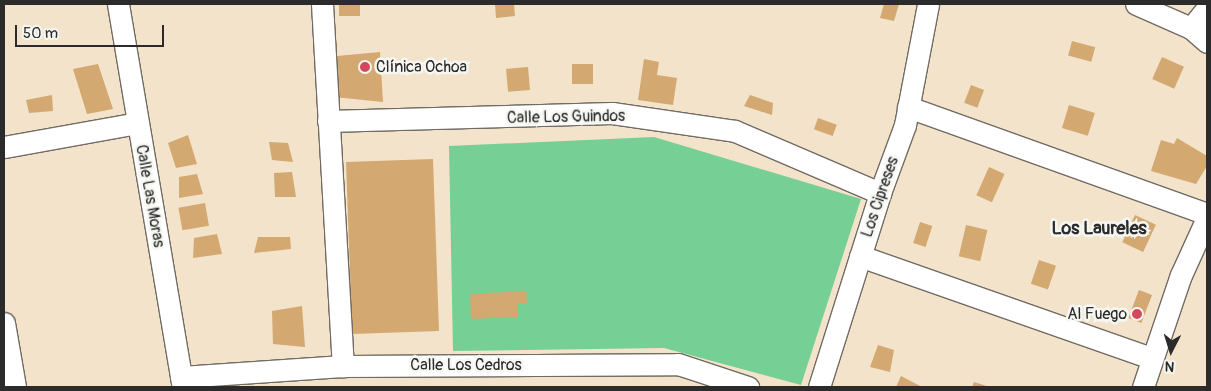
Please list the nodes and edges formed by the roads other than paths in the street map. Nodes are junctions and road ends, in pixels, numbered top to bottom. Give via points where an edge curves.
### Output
1 (118, 4) edge
2 (322, 4) edge
3 (928, 4) edge
4 (1136, 4) edge
5 (1207, 8) edge
6 (1190, 28) junction
7 (1207, 42) edge
8 (908, 107) junction
9 (328, 121) junction
10 (137, 123) junction
11 (4, 147) edge
12 (880, 192) junction
13 (1207, 214) edge
14 (1207, 218) edge
15 (860, 256) junction
16 (4, 323) edge
17 (1152, 358) junction
18 (343, 366) junction
19 (182, 382) edge
20 (14, 387) edge
21 (748, 387) edge
22 (819, 387) edge
23 (1143, 387) edge

1 - 10 street, Calle Las Moras
2 - 9 street
3 - 8 street, Los Cipreses
4 - 6 street
5 - 6 street
6 - 7 street
8 - 12 street, Los Cipreses via 905,125
8 - 13 street
9 - 12 street, Calle Los Guindos via 612,114 734,130
9 - 18 street
10 - 11 street
10 - 19 street, Calle Las Moras
12 - 15 street, Los Cipreses
14 - 17 street via 1181,276
15 - 17 street
15 - 22 street, Los Cipreses
16 - 20 street
17 - 23 street
18 - 19 street, Calle Los Cedros
18 - 21 street, Calle Los Cedros via 678,364

